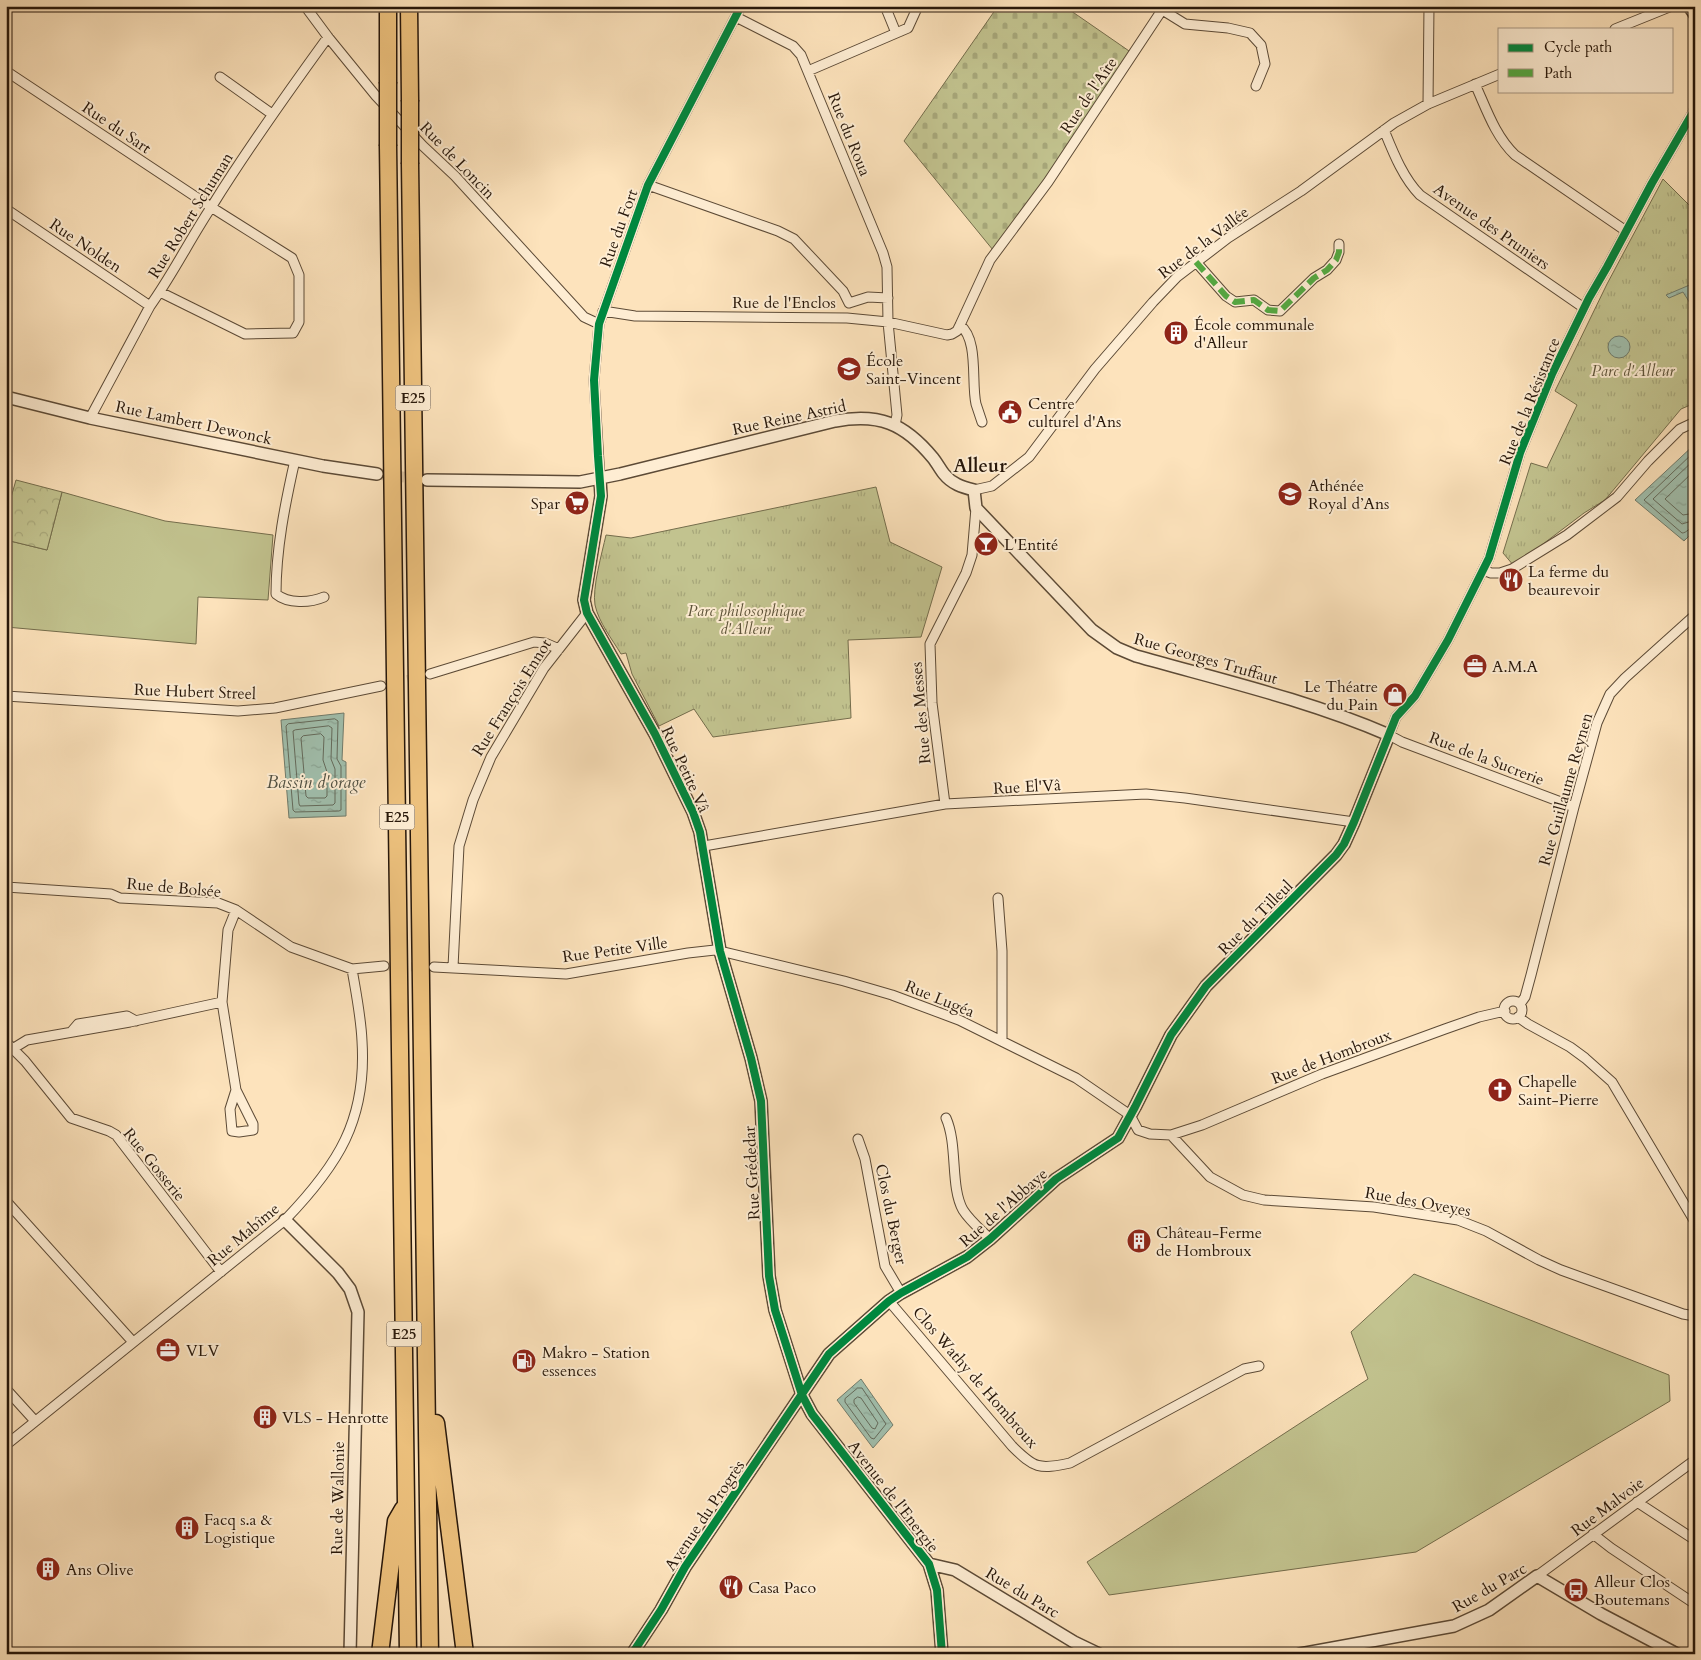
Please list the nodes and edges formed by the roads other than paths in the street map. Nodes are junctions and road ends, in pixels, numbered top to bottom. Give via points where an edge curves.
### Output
1 (306, 6) edge
2 (388, 6) edge
3 (409, 6) edge
4 (741, 6) edge
5 (885, 6) edge
6 (918, 6) edge
7 (1672, 6) edge
8 (1689, 6) edge
9 (1159, 8) edge
10 (1426, 8) edge
11 (1695, 15) edge
12 (736, 17) junction
13 (1617, 28) edge
14 (896, 33) junction
15 (328, 37) junction
16 (6, 71) edge
17 (808, 71) junction
18 (1498, 75) edge
19 (220, 77) dead end
20 (1474, 84) junction
21 (1256, 86) dead end
22 (1428, 104) junction
23 (1695, 109) edge
24 (272, 114) junction
25 (1384, 130) junction
26 (648, 185) junction
27 (211, 207) junction
28 (6, 209) edge
29 (1626, 231) junction
30 (1339, 244) dead end
31 (1196, 262) junction
32 (160, 292) junction
33 (888, 298) junction
34 (849, 303) junction
35 (150, 306) junction
36 (1584, 308) junction
37 (603, 312) junction
38 (847, 318) junction
39 (888, 322) junction
40 (599, 324) junction
41 (960, 325) junction
42 (6, 397) edge
43 (90, 418) junction
44 (982, 422) dead end
45 (1695, 422) edge
46 (895, 425) junction
47 (295, 460) junction
48 (377, 474) tunnel mouth
49 (600, 479) junction
50 (427, 480) tunnel mouth
51 (974, 490) junction
52 (976, 508) junction
53 (1483, 570) junction
54 (324, 598) dead end
55 (586, 613) junction
56 (1695, 615) edge
57 (559, 649) junction
58 (430, 674) tunnel mouth
59 (381, 686) tunnel mouth
60 (6, 696) edge
61 (1389, 735) junction
62 (945, 804) junction
63 (1574, 807) junction
64 (1354, 822) junction
65 (704, 846) junction
66 (6, 887) edge
67 (998, 898) dead end
68 (236, 910) junction
69 (720, 951) junction
70 (384, 966) tunnel mouth
71 (434, 967) tunnel mouth
72 (453, 967) junction
73 (352, 969) junction
74 (222, 1002) junction
75 (1520, 1004) junction
76 (1504, 1012) junction
77 (1518, 1017) junction
78 (1002, 1041) junction
79 (10, 1045) edge
80 (236, 1090) dead end
81 (1130, 1115) junction
82 (946, 1118) dead end
83 (1171, 1135) junction
84 (858, 1139) dead end
85 (6, 1201) edge
86 (424, 1216) junction
87 (285, 1220) junction
88 (1695, 1222) edge
89 (990, 1239) junction
90 (221, 1272) junction
91 (901, 1293) junction
92 (889, 1301) junction
93 (1695, 1316) edge
94 (134, 1342) junction
95 (1259, 1366) dead end
96 (6, 1388) edge
97 (802, 1395) junction
98 (35, 1421) junction
99 (6, 1445) edge
100 (1695, 1460) edge
101 (1638, 1502) junction
102 (406, 1504) junction
103 (1594, 1534) junction
104 (1695, 1540) edge
105 (929, 1564) junction
106 (1537, 1576) junction
107 (1695, 1604) edge
108 (350, 1654) edge
109 (380, 1654) edge
110 (408, 1654) edge
111 (430, 1654) edge
112 (465, 1654) edge
113 (632, 1654) edge
114 (942, 1654) edge
115 (1099, 1654) edge
116 (1300, 1654) edge
117 (1677, 1654) edge

1 - 15 street, Rue de Loncin
2 - 102 highway, E25, bridge
3 - 86 highway, E25, bridge
4 - 12 street, Rue du Fort
5 - 14 street
6 - 14 street via 908,28
7 - 13 street
8 - 11 street
9 - 21 street, Rue de l'Aîte via 1184,24 1250,33 1261,45 1265,64
9 - 41 street, Rue de l'Aîte via 1048,182 990,260
10 - 22 street
12 - 17 street, Rue du Roua via 793,46
12 - 26 street, Rue du Fort
14 - 17 street
15 - 24 street, Rue Robert Schuman
15 - 40 street, Rue de Loncin via 376,96 455,176 584,317
16 - 27 street, Rue du Sart
17 - 33 street, Rue du Roua via 883,254 887,267
18 - 20 street, Rue de la Vallée
19 - 24 street
20 - 22 street, Rue de la Vallée
20 - 29 street via 1499,135 1514,155
22 - 25 street, Rue de la Vallée
23 - 29 street, Rue de la Résistance
24 - 27 street, Rue Robert Schuman
25 - 31 street, Rue de la Vallée
25 - 36 street, Avenue des Pruniers via 1409,183 1420,195
26 - 34 street via 778,231 794,240 843,291
26 - 37 street, Rue du Fort
27 - 32 street, Rue Robert Schuman
27 - 32 street, Rue du Sart via 292,258 299,285 299,322 293,333 246,334
28 - 35 street, Rue Nolden
29 - 36 street, Rue de la Résistance
30 - 31 street via 1336,260 1328,270 1314,278 1277,312 1254,300 1235,302
31 - 51 street, Rue de la Vallée via 1143,313 1095,369 1029,456 992,486
32 - 35 street, Rue Robert Schuman
33 - 34 street via 868,297
33 - 39 street, Rue du Roua
34 - 38 street
35 - 43 street, Rue Robert Schuman
36 - 53 street, Rue de la Résistance via 1552,374 1520,453
37 - 38 street, Rue de l'Enclos via 635,316
37 - 40 street, Rue du Fort
38 - 39 street, Rue de l'Enclos
39 - 41 street, Rue de l'Enclos via 947,335
39 - 46 street, Rue du Roua
40 - 49 street, Rue du Fort via 594,380
41 - 44 street via 970,341 976,404
42 - 43 street, Rue Lambert Dewonck
43 - 47 street, Rue Lambert Dewonck
45 - 53 street via 1680,429 1617,497 1567,535 1512,569 1491,574
46 - 49 street, Rue Reine Astrid via 870,418 834,421
46 - 51 street, Rue Reine Astrid via 919,443 956,485
47 - 48 street, Rue Lambert Dewonck
47 - 54 street via 280,534 276,594 282,599 295,601
49 - 50 street via 580,482
49 - 55 street via 601,496 584,600
51 - 52 street
52 - 61 street, Rue Georges Truffaut via 1092,630 1117,648 1353,719
52 - 62 street, Rue des Messes via 972,555 966,573 930,644 932,703
53 - 61 street, Rue de la Résistance via 1448,640 1415,696 1396,717
55 - 57 street, Rue François Ennot
55 - 65 street, Rue Petite Vâ via 655,734 693,812
56 - 63 street, Rue Guillaume Reynen via 1610,694 1597,723
57 - 58 street via 534,642
57 - 72 street, Rue François Ennot via 544,668 491,757 473,800 459,846
59 - 60 street, Rue Hubert Streel via 275,708 238,712
61 - 63 street, Rue de la Sucrerie
61 - 64 street, Rue du Tilleul
62 - 64 street, Rue El'Vâ via 1146,794
62 - 65 street, Rue El'Vâ
63 - 75 street, Rue Guillaume Reynen via 1525,997
64 - 81 street, Rue du Tilleul via 1336,855 1206,986 1171,1036
65 - 69 street, Rue Petite Vâ
66 - 68 street, Rue de Bolsée via 218,903
67 - 78 street via 1002,951
68 - 73 street, Rue de Bolsée via 291,947
68 - 74 street via 228,930
69 - 72 street, Rue Petite Ville via 688,953 566,974
69 - 78 street, Rue Lugéa via 892,995 959,1020
69 - 97 street, Rue Grédedar via 761,1101 768,1276 775,1310
70 - 73 street, Rue de Bolsée
71 - 72 street, Rue Petite Ville
73 - 87 street, Rue Mabîme via 363,1047 356,1114 338,1155
74 - 79 street
74 - 80 street
75 - 76 street via 1509,1002
75 - 77 street via 1522,1012
76 - 77 street via 1508,1017
76 - 83 street, Rue de Hombroux via 1479,1017 1322,1074
77 - 88 street via 1570,1047 1612,1082
78 - 81 street, Rue Lugéa via 1076,1078
79 - 90 street, Rue Gosserie via 71,1118 116,1136
81 - 83 street, Rue Lugéa via 1138,1130
81 - 89 street, Rue de l'Abbaye via 1118,1138 1056,1179
82 - 89 street via 951,1130 958,1196 964,1210
83 - 93 street, Rue des Oveyes via 1210,1178 1243,1196 1374,1207 1458,1220 1560,1270
84 - 91 street, Clos du Berger via 865,1159 885,1266
85 - 94 street
86 - 111 highway, E25
86 - 112 highway via 430,1238 435,1414
87 - 90 street, Rue Mabîme
87 - 108 street, Rue de Wallonie via 338,1273 350,1289 358,1312
89 - 91 street, Rue de l'Abbaye via 967,1257
90 - 94 street, Rue Mabîme
91 - 92 street, Rue de l'Abbaye
92 - 95 street, Clos Wathy de Hombroux via 1012,1446 1028,1461 1047,1468 1070,1463 1244,1369
92 - 97 street, Rue de l'Abbaye via 829,1354
94 - 98 street, Rue Mabîme
96 - 98 street
97 - 105 street, Avenue de l'Energie via 812,1414
97 - 113 street, Avenue du Progrès via 685,1566
98 - 99 street, Rue Mabîme
100 - 101 street, Rue Malvoie
101 - 103 street, Rue Malvoie
101 - 104 street
102 - 109 highway via 396,1521
102 - 110 highway, E25
103 - 106 street, Rue Malvoie
103 - 107 street
105 - 114 street, Avenue de l'Energie via 937,1590
105 - 115 street, Rue du Parc via 955,1570
106 - 116 street, Rue du Parc via 1489,1610 1454,1626
106 - 117 street, Rue du Parc

